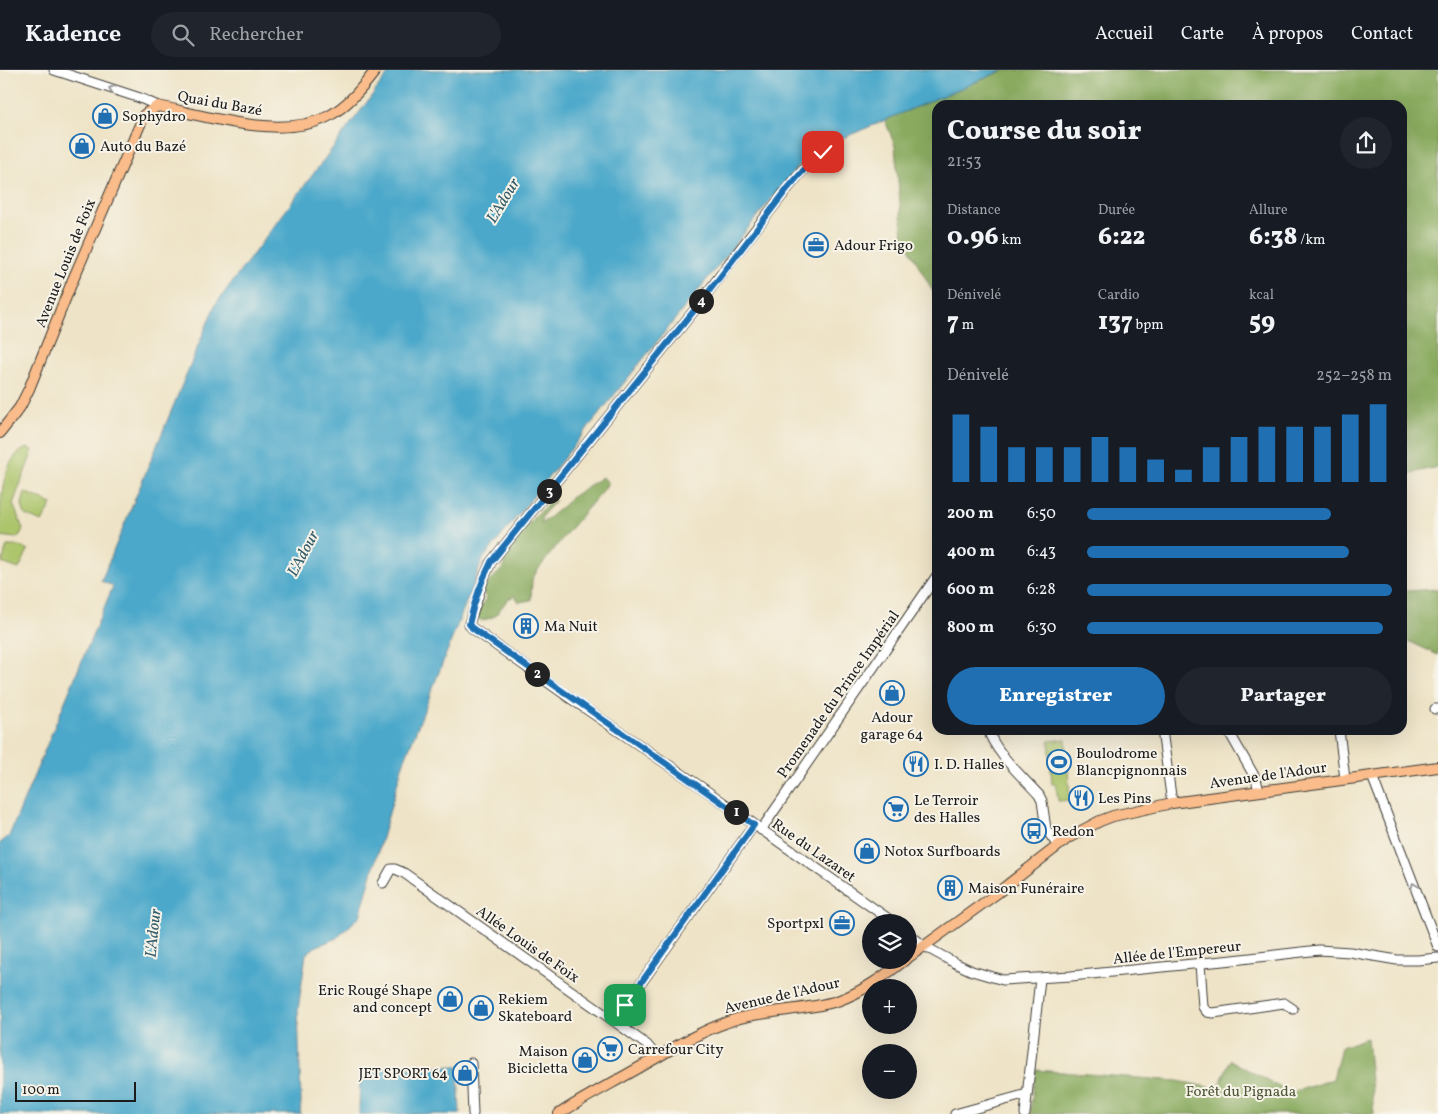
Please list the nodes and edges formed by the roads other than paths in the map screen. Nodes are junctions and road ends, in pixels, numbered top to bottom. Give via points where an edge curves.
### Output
1 (54, 70) edge
2 (376, 70) edge
3 (158, 106) junction
4 (823, 152) dead end
5 (0, 433) edge
6 (932, 582) edge
7 (990, 735) edge
8 (1163, 735) edge
9 (1231, 735) edge
10 (1340, 735) edge
11 (1438, 767) edge
12 (1372, 776) junction
13 (1345, 780) junction
14 (1260, 791) junction
15 (1172, 803) junction
16 (757, 827) junction
17 (1058, 846) junction
18 (383, 883) dead end
19 (882, 914) edge
20 (917, 940) edge
21 (924, 946) junction
22 (1438, 947) edge
23 (917, 951) edge
24 (1438, 958) edge
25 (1200, 964) junction
26 (893, 969) edge
27 (1040, 979) junction
28 (1293, 1009) dead end
29 (614, 1021) junction
30 (658, 1057) junction
31 (471, 1063) dead end
32 (1027, 1094) junction
33 (473, 1114) edge
34 (559, 1114) edge
35 (955, 1114) edge
36 (1025, 1114) edge

3 -> 1 street
2 - 3 main road, Quai du Bazé via 352,99 339,109 315,122 303,124 250,126
3 - 5 main road, Avenue Louis de Foix via 144,115 29,389
4 - 16 street, Rue du Lazaret via 788,188 697,307 491,562 469,624
6 - 16 street, Promenade du Prince Impérial
7 - 17 street via 1002,754 1039,795 1046,829
8 - 15 street
9 - 14 street
10 - 13 street
11 - 12 main road, Avenue de l'Adour
12 - 13 main road, Avenue de l'Adour
22 -> 12 street
13 - 14 main road, Avenue de l'Adour
14 - 15 main road, Avenue de l'Adour
15 - 17 main road, Avenue de l'Adour via 1113,816
16 - 19 street, Rue du Lazaret
16 - 29 street, Promenade du Prince Impérial
17 - 21 main road, Avenue de l'Adour
18 - 29 street, Allée Louis de Foix via 391,869 404,873
20 - 21 street
21 - 23 main road, Avenue de l'Adour
21 - 27 street, Allée de l'Empereur via 988,976 1003,980
24 - 25 street, Allée de l'Empereur via 1397,960 1318,950
25 - 27 street, Allée de l'Empereur
25 - 28 street via 1203,1007 1207,1012 1284,1003
26 - 30 main road, Avenue de l'Adour via 868,987 845,998 726,1022
27 - 32 street
29 - 30 street, Allée Louis de Foix
30 - 34 main road, Avenue de l'Adour
31 - 33 street
32 - 35 street
32 - 36 street

